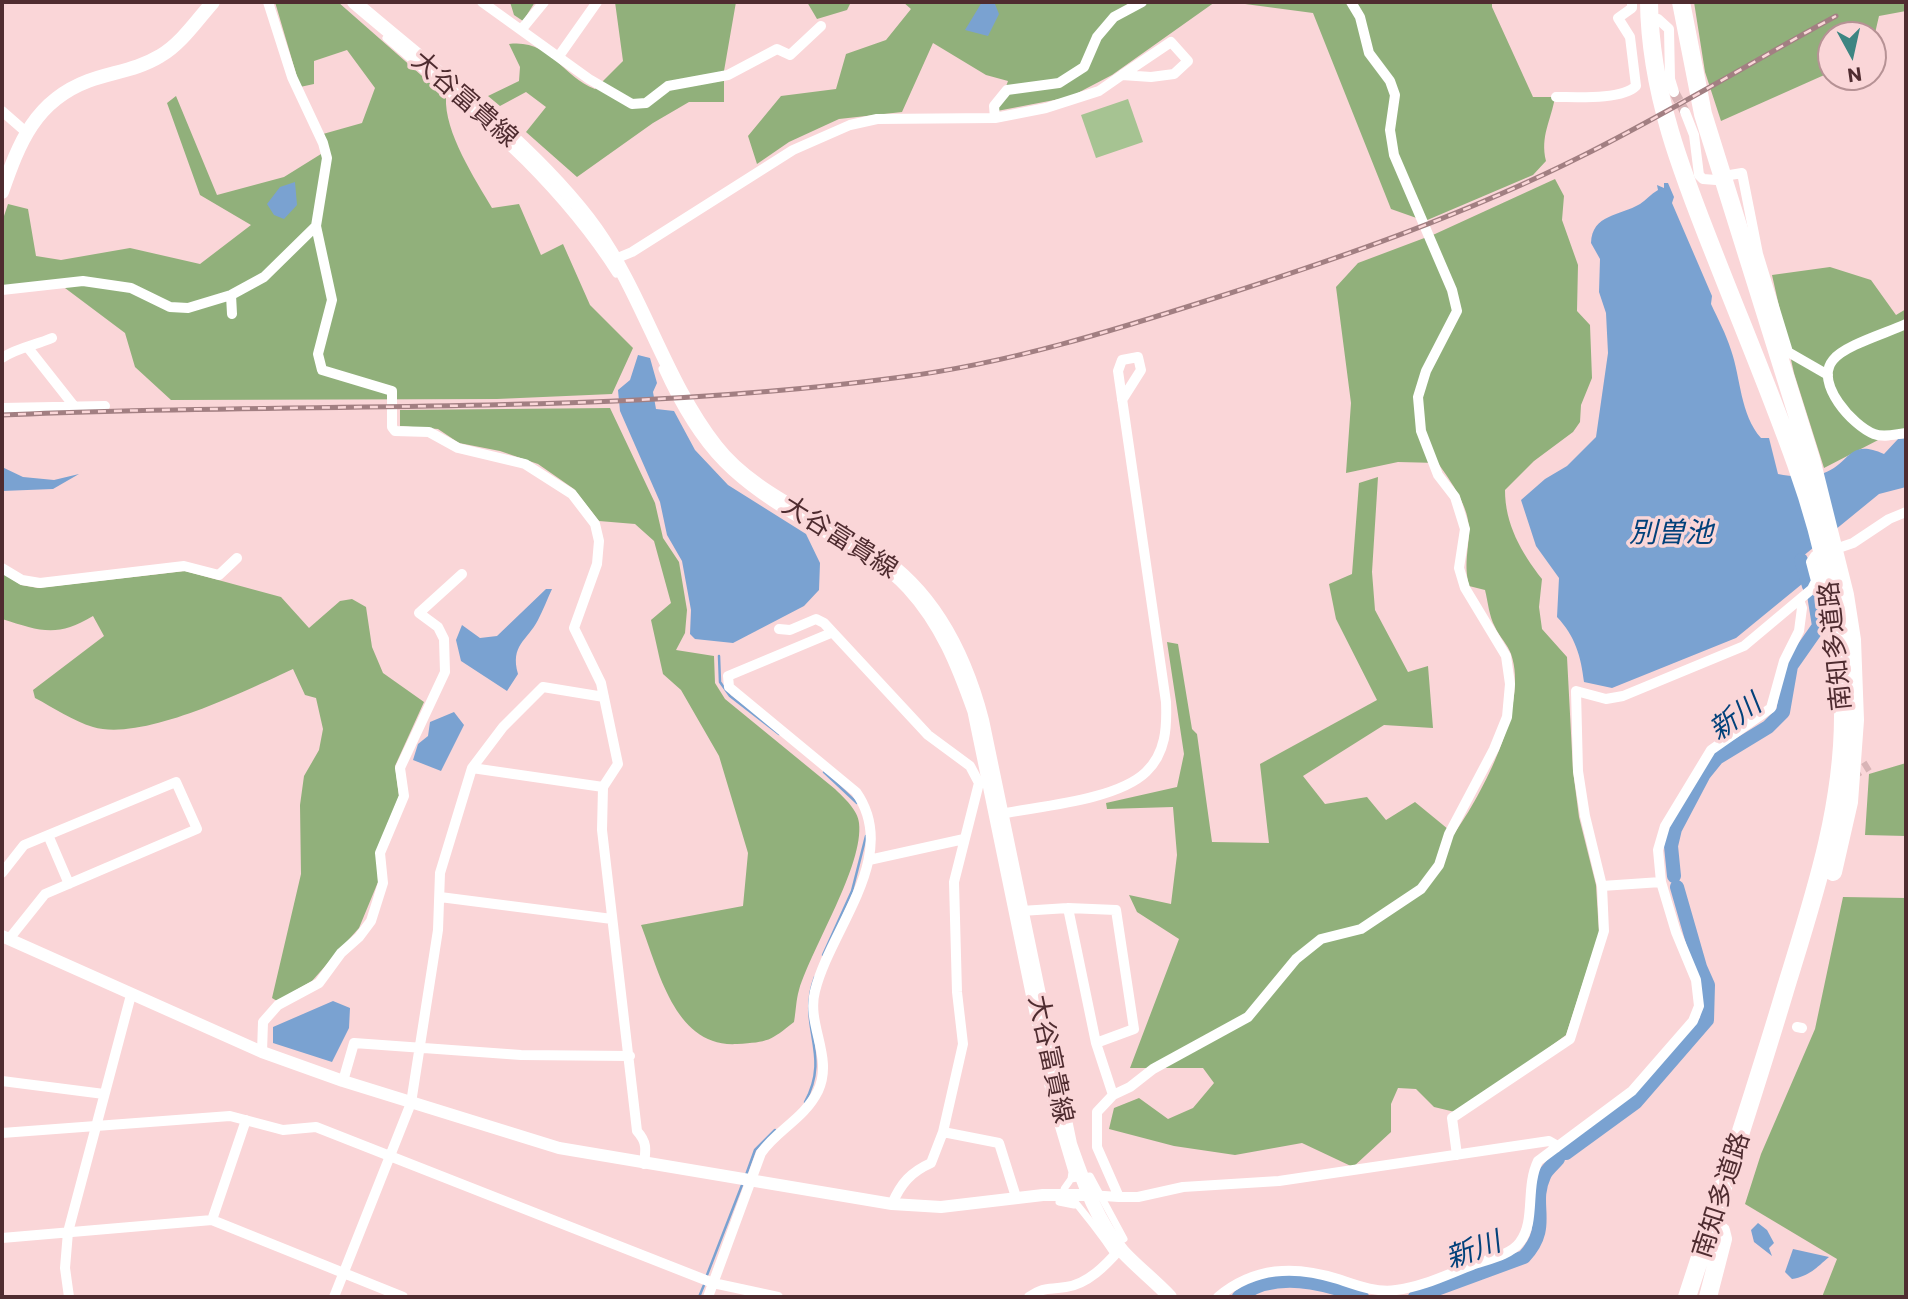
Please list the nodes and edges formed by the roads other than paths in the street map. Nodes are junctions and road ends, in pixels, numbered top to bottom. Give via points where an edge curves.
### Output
1 (213, 2) edge
2 (268, 2) edge
3 (344, 2) edge
4 (354, 2) edge
5 (482, 2) edge
6 (544, 2) edge
7 (597, 2) edge
8 (1142, 2) edge
9 (1351, 2) edge
10 (1681, 2) edge
11 (1639, 5) edge
12 (1658, 19) dead end
13 (821, 26) dead end
14 (521, 30) junction
15 (559, 57) junction
16 (1122, 75) junction
17 (1674, 92) tunnel mouth
18 (1556, 97) dead end
19 (2, 111) edge
20 (1685, 112) tunnel mouth
21 (995, 118) junction
22 (26, 131) junction
23 (1730, 175) dead end
24 (1716, 180) dead end
25 (2, 192) edge
26 (316, 226) junction
27 (615, 259) junction
28 (2, 290) edge
29 (231, 295) junction
30 (232, 314) dead end
31 (1906, 324) edge
32 (52, 338) dead end
33 (29, 349) junction
34 (2, 358) edge
35 (1828, 375) junction
36 (1122, 400) dead end
37 (104, 405) dead end
38 (4, 406) edge
39 (74, 406) junction
40 (1906, 433) edge
41 (1803, 462) junction
42 (1906, 512) edge
43 (237, 558) dead end
44 (1831, 558) junction
45 (2, 568) edge
46 (462, 574) dead end
47 (1799, 600) junction
48 (779, 629) dead end
49 (831, 633) junction
50 (604, 697) junction
51 (472, 768) junction
52 (603, 787) junction
53 (1002, 814) junction
54 (48, 835) junction
55 (964, 839) junction
56 (869, 860) junction
57 (2, 873) edge
58 (1661, 882) junction
59 (68, 884) junction
60 (1602, 886) junction
61 (440, 897) junction
62 (1068, 908) junction
63 (1021, 911) junction
64 (612, 919) junction
65 (6, 938) edge
66 (131, 995) junction
67 (1096, 1043) junction
68 (421, 1046) junction
69 (262, 1052) junction
70 (630, 1056) junction
71 (2, 1081) edge
72 (343, 1081) junction
73 (104, 1094) junction
74 (1113, 1095) junction
75 (411, 1103) junction
76 (246, 1121) junction
77 (96, 1128) junction
78 (943, 1132) junction
79 (2, 1133) edge
80 (1556, 1144) junction
81 (1457, 1155) junction
82 (391, 1156) junction
83 (643, 1164) junction
84 (1076, 1178) junction
85 (752, 1179) junction
86 (1095, 1196) junction
87 (1119, 1197) junction
88 (1016, 1198) junction
89 (1067, 1201) junction
90 (892, 1204) junction
91 (1098, 1214) junction
92 (212, 1220) junction
93 (1721, 1231) junction
94 (68, 1232) junction
95 (2, 1238) edge
96 (1120, 1248) junction
97 (344, 1274) junction
98 (713, 1283) junction
99 (69, 1297) edge
100 (334, 1297) edge
101 (403, 1297) edge
102 (708, 1297) edge
103 (778, 1297) edge
104 (1029, 1297) edge
105 (1170, 1297) edge
106 (1218, 1297) edge
107 (1687, 1297) edge
108 (1700, 1297) edge
109 (1708, 1297) edge

1 - 22 main road via 162,55 67,92
2 - 26 street via 292,77 327,158
3 - 84 street via 521,156 586,228 634,306 683,412 732,477 770,504 874,562 905,589 933,625 952,657 971,712 1052,1105
4 - 27 main road, 大谷富貴線 via 532,158 582,210
5 - 14 street
6 - 14 street
7 - 15 street
8 - 21 street via 1114,17 1097,37 1084,67 1059,83 1007,90 994,106
9 - 74 street via 1360,17 1368,53 1391,80 1394,155 1457,311 1418,397 1421,431 1438,475 1455,497 1465,529 1459,568 1465,588 1506,656 1510,684 1507,717 1449,834 1439,865 1421,889 1361,929 1321,939 1296,959 1248,1017
10 - 41 highway, 南知多道路 via 1703,114
11 - 18 street via 1618,18 1632,45 1637,81 1633,89 1601,96
11 - 41 highway, 南知多道路 via 1668,128 1690,192
12 - 17 street via 1669,29
13 - 15 street via 790,55 777,49 729,75 668,86 646,103 632,104
14 - 15 street
16 - 16 street via 1174,74 1188,61 1171,41
16 - 21 street via 1077,100
19 - 22 street
20 - 24 street via 1694,135 1699,175
21 - 27 street via 877,119 813,139
22 - 25 main road
23 - 35 street via 1742,173 1758,254 1788,352
26 - 29 street via 264,277
26 - 50 street via 332,300 318,354 327,372 392,391 395,431 429,432 458,448 525,464 572,494 595,524 597,564 574,628
27 - 53 main road, 大谷富貴線 via 684,397 715,446 737,470 788,505 878,555 904,576 948,631 975,691
28 - 29 street via 83,281 131,288 170,307 188,308
29 - 30 street
31 - 35 street via 1841,353 1830,364
32 - 33 street
33 - 34 street
33 - 39 street
35 - 40 street via 1835,398 1855,422 1874,434
36 - 53 street via 1167,728 1160,752 1146,772 1129,783 1104,793
37 - 39 street
38 - 39 street
41 - 44 highway, 南知多道路
42 - 47 street via 1853,543 1815,555 1811,562 1816,581
43 - 45 street via 219,575 184,566 40,583 22,580
44 - 93 highway, 南知多道路 via 1852,640 1855,678 1849,802 1825,901
44 - 107 highway, 南知多道路 via 1843,720 1832,822 1814,896
46 - 69 street via 419,613 438,627 444,639 445,671 400,768 404,796 380,853 383,883 371,921 318,983 278,1005 263,1022
47 - 58 street via 1798,631 1771,708 1711,750 1689,783 1665,826 1658,850
47 - 60 street via 1744,646 1623,696 1606,699 1576,691 1578,771
48 - 49 street via 790,630 816,619
49 - 55 street via 928,735 970,766 979,783
49 - 56 street via 728,676 729,687 856,792 872,827
50 - 51 street via 543,687 503,727
50 - 52 street via 618,764
51 - 52 street
51 - 61 street via 440,873
52 - 64 street via 602,830
53 - 63 main road, 大谷富貴線
54 - 57 street via 24,845
54 - 59 street
54 - 59 street via 176,782 197,829
55 - 56 street
55 - 78 street via 954,882 963,1044
56 - 85 street via 814,992 824,1063 819,1089 807,1110 769,1141
58 - 60 street
58 - 80 street via 1696,980 1699,1006 1693,1021 1632,1091
59 - 65 street via 45,894
60 - 81 street via 1604,931 1570,1039 1452,1118
61 - 64 street
61 - 68 street
62 - 63 street
62 - 67 street
62 - 67 street via 1116,910 1135,1029
63 - 84 main road, 大谷富貴線
64 - 70 street
65 - 66 street
66 - 69 street
66 - 73 street
67 - 74 street
68 - 70 street via 521,1055
68 - 72 street via 354,1043
68 - 75 street
69 - 72 street
70 - 83 street via 637,1131 646,1149
71 - 73 street
72 - 75 street
73 - 77 street
74 - 87 street via 1097,1112 1094,1126 1097,1147
75 - 82 street
75 - 83 street via 559,1149
76 - 77 street via 230,1116
76 - 82 street via 283,1130 316,1127
76 - 92 street
77 - 79 street
77 - 94 street
78 - 88 street via 999,1143
78 - 90 street via 931,1163 900,1186
80 - 81 street via 1549,1141
80 - 106 street via 1538,1161 1530,1177 1530,1224 1519,1244 1502,1254 1395,1291 1288,1270 1263,1272
81 - 87 street via 1279,1181 1183,1187
82 - 97 street
82 - 98 street
83 - 85 street
84 - 86 main road, 大谷富貴線
84 - 89 street via 1064,1189
85 - 90 street
85 - 98 street
86 - 87 street
86 - 89 street
86 - 91 main road, 大谷富貴線
88 - 89 street
88 - 90 street via 959,1206
89 - 91 street
91 - 96 main road, 大谷富貴線
92 - 94 street
92 - 97 street
93 - 108 highway, 南知多道路
93 - 109 highway via 1723,1239
94 - 95 street
94 - 99 street via 65,1268
96 - 104 street via 1101,1270 1079,1283 1044,1287
96 - 105 main road, 大谷富貴線
97 - 100 street
97 - 101 street
98 - 102 street
98 - 103 street

